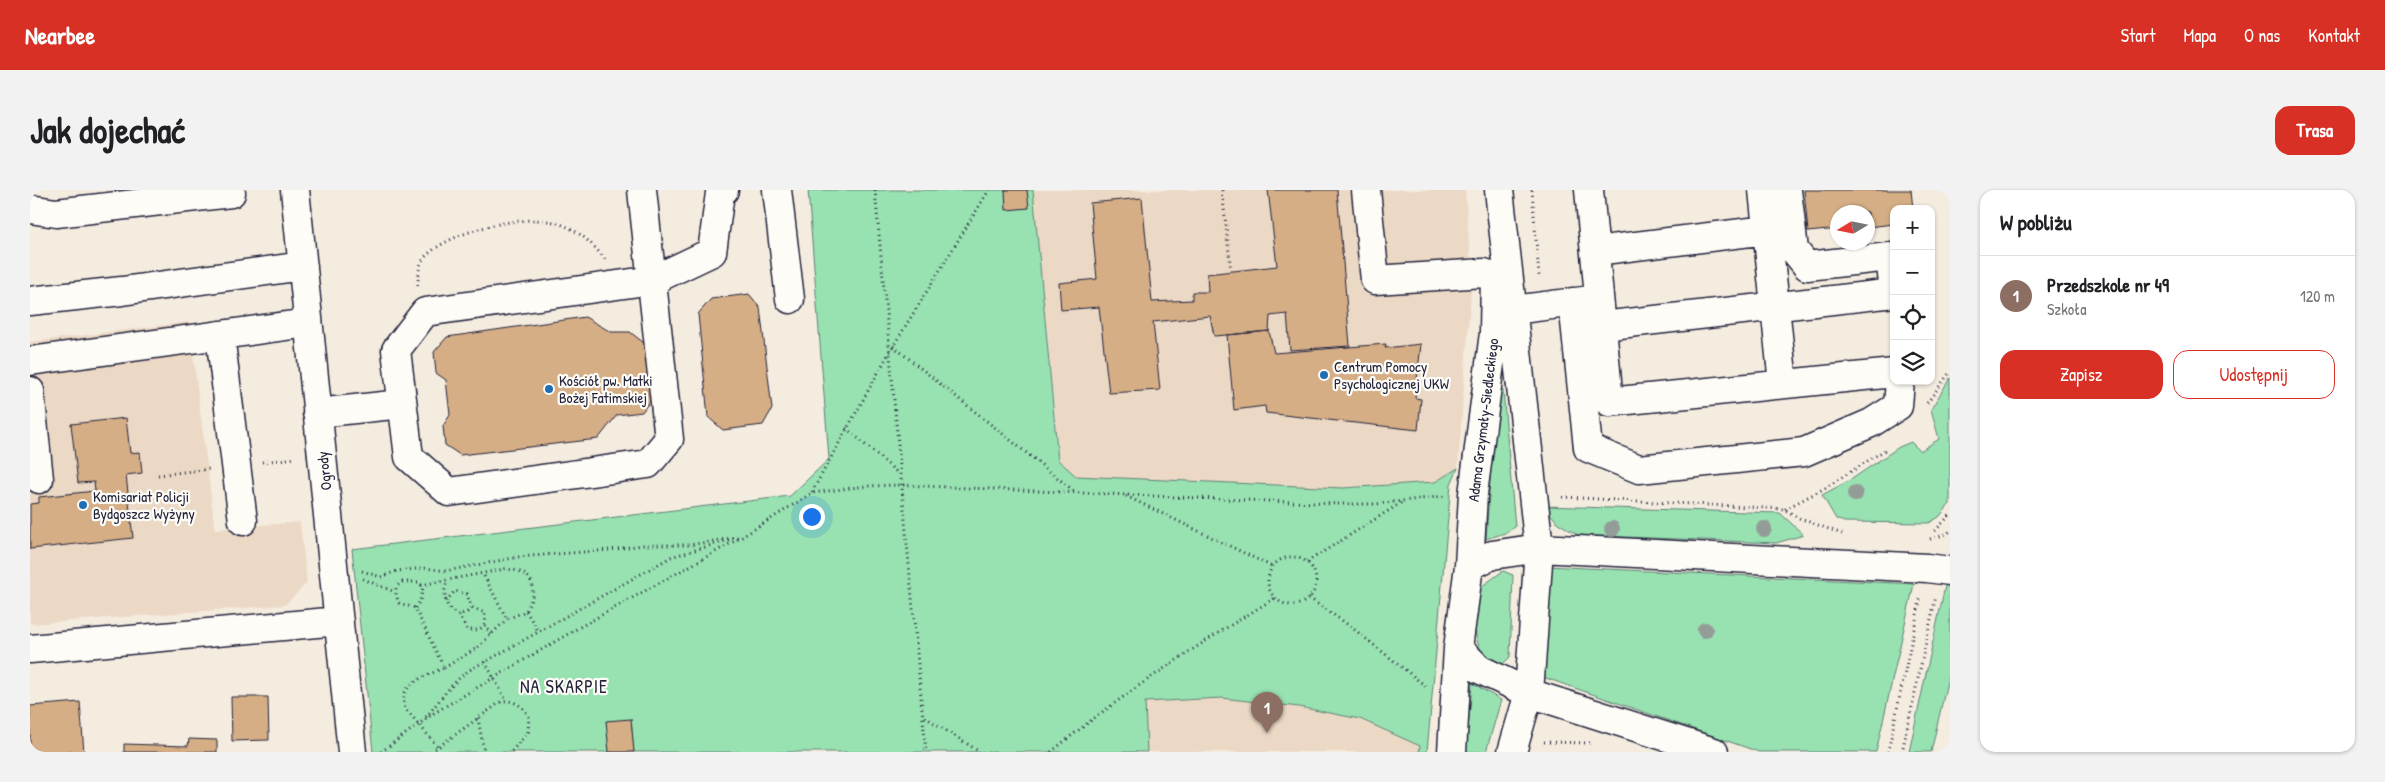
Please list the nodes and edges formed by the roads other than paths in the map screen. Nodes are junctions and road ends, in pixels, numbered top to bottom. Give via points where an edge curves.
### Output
1 (230, 190) edge
2 (295, 190) edge
3 (642, 190) edge
4 (724, 190) edge
5 (777, 190) edge
6 (1366, 190) edge
7 (1498, 190) edge
8 (1589, 190) edge
9 (1763, 190) edge
10 (1788, 190) edge
11 (30, 209) edge
12 (1767, 230) junction
13 (1595, 251) junction
14 (1890, 257) edge
15 (302, 266) junction
16 (1484, 273) dead end
17 (653, 280) junction
18 (1890, 293) edge
19 (790, 299) dead end
20 (1600, 299) junction
21 (30, 300) edge
22 (1573, 302) junction
23 (1775, 306) junction
24 (1513, 310) junction
25 (308, 323) junction
26 (1602, 326) junction
27 (220, 335) junction
28 (30, 361) edge
29 (1890, 373) edge
30 (1783, 384) junction
31 (1900, 385) edge
32 (30, 392) edge
33 (402, 404) junction
34 (318, 413) junction
35 (39, 479) dead end
36 (244, 522) dead end
37 (1539, 548) junction
38 (1469, 566) junction
39 (1938, 576) edge
40 (339, 621) junction
41 (1458, 648) junction
42 (30, 649) edge
43 (1529, 693) junction
44 (352, 752) edge
45 (1452, 752) edge
46 (1512, 752) edge
47 (1714, 752) edge

1 - 11 street via 56,213
2 - 15 street, Ogrody
3 - 17 street
4 - 17 street via 720,193 712,252
5 - 19 street
6 - 16 street via 1375,280
7 - 24 street, Adama Grzymały-Siedleckiego
7 - 38 street, Adama Grzymały-Siedleckiego via 1494,333 1473,494
8 - 13 street
9 - 12 street
10 - 14 street via 1794,250 1807,266
12 - 13 street
12 - 23 street
13 - 20 street
15 - 21 street
15 - 25 street, Ogrody
17 - 33 street via 424,312 396,350
17 - 33 street via 669,439 648,464 449,492 409,457
18 - 23 street
20 - 22 street
20 - 26 street
22 - 24 street
22 - 31 street via 1588,448 1639,469 1804,452 1871,423 1898,406
23 - 26 street
23 - 30 street
24 - 37 street, Adama Grzymały-Siedleckiego
25 - 27 street
25 - 34 street, Ogrody
26 - 30 street via 1609,402
27 - 28 street
27 - 36 street
29 - 30 street
32 - 35 street
33 - 34 street
34 - 40 street, Ogrody
37 - 38 street via 1492,555
37 - 39 street
37 - 43 street, Adama Grzymały-Siedleckiego
38 - 41 street, Adama Grzymały-Siedleckiego
40 - 42 street
40 - 44 street, Ogrody
41 - 43 street via 1480,669
41 - 45 street, Adama Grzymały-Siedleckiego
43 - 46 street, Adama Grzymały-Siedleckiego
43 - 47 street

